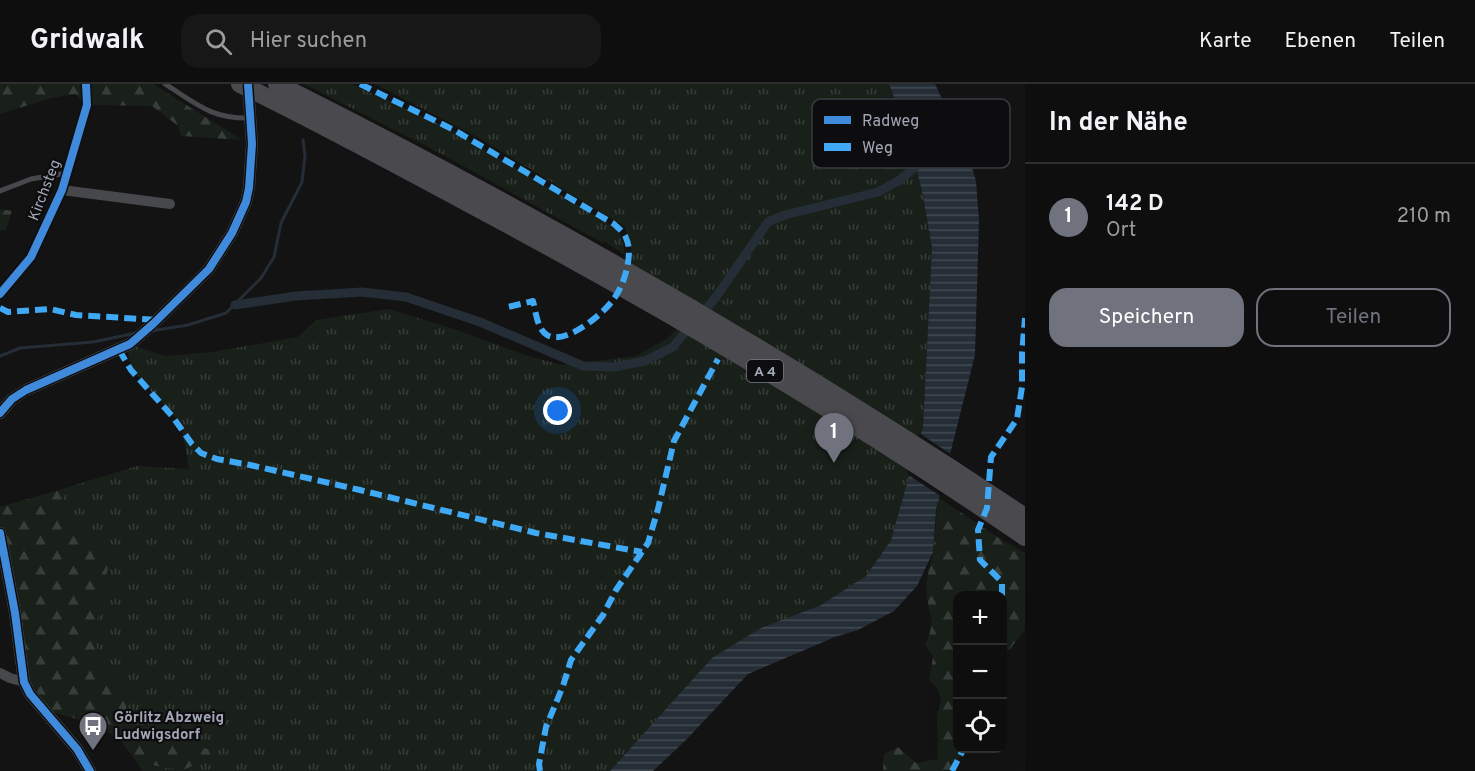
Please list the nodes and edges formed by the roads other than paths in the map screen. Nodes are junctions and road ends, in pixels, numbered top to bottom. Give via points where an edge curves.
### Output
1 (86, 84) edge
2 (165, 84) edge
3 (240, 84) edge
4 (277, 84) edge
5 (253, 89) edge
6 (250, 118) junction
7 (67, 173) junction
8 (62, 190) junction
9 (0, 191) edge
10 (170, 204) dead end
11 (597, 263) junction
12 (0, 294) edge
13 (0, 413) edge
14 (998, 509) junction
15 (1025, 517) edge
16 (0, 533) edge
17 (1025, 537) edge
18 (0, 673) edge
19 (24, 682) junction
20 (90, 771) edge

1 - 7 street, Kirchsteg via 87,105
2 - 6 lane via 207,111 224,117
3 - 5 highway, A 4
4 - 11 highway, A 4 via 444,170
5 - 6 street
5 - 11 highway, A 4 via 406,170
6 - 13 street via 252,144 246,202 209,269 136,339 26,390
7 - 8 street, Kirchsteg
7 - 9 lane via 31,179
8 - 10 street, Kirchsteg
8 - 12 street, Kirchsteg via 32,257
11 - 14 highway, A 4 via 795,389 934,466
14 - 15 highway
14 - 17 highway
16 - 19 street
18 - 19 street
19 - 20 street

